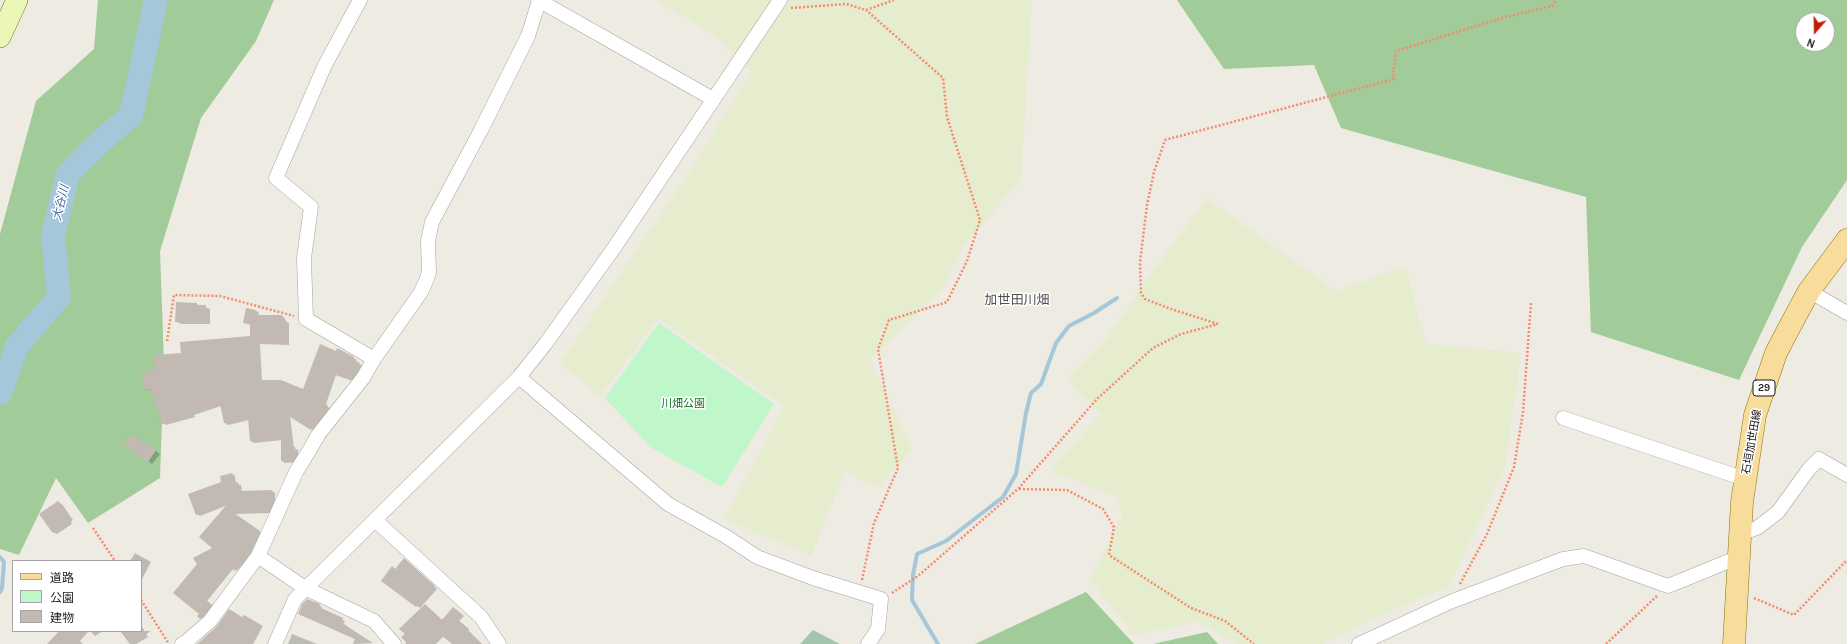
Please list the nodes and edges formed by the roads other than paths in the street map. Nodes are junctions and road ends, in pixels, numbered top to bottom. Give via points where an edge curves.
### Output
1 (17, 0) edge
2 (360, 0) edge
3 (539, 1) edge
4 (777, 5) edge
5 (0, 37) edge
6 (713, 99) junction
7 (1847, 240) edge
8 (1809, 291) junction
9 (1847, 313) edge
10 (374, 359) junction
11 (519, 376) junction
12 (1563, 418) dead end
13 (1847, 475) edge
14 (1745, 479) junction
15 (375, 520) junction
16 (1740, 534) junction
17 (258, 556) junction
18 (1739, 557) junction
19 (305, 588) junction
20 (182, 644) edge
21 (275, 644) edge
22 (394, 644) edge
23 (499, 644) edge
24 (868, 644) edge
25 (1359, 644) edge
26 (1734, 644) edge

1 - 5 street
2 - 10 street via 324,67 276,178 310,207 304,258 306,319
3 - 6 street
3 - 10 street via 528,36 432,222 428,241 429,272 426,281
4 - 6 street
6 - 11 street via 576,302
7 - 8 main road, 石垣加世田線 / 29
8 - 9 street
8 - 14 main road, 石垣加世田線 / 29 via 1779,347 1766,381 1756,415
10 - 17 street via 363,378 318,435 296,472
11 - 15 street
11 - 24 street via 668,504 757,557 881,599 878,629
12 - 14 street
13 - 16 street via 1819,459 1778,512 1757,528
14 - 16 main road, 石垣加世田線 / 29
15 - 19 street
15 - 23 street via 481,617
16 - 18 main road, 石垣加世田線 / 29
17 - 19 street
17 - 20 street via 210,621
18 - 25 street via 1668,586 1584,556 1563,559 1450,602
18 - 26 main road, 石垣加世田線 / 29
19 - 21 street via 295,599
19 - 22 street via 374,621

